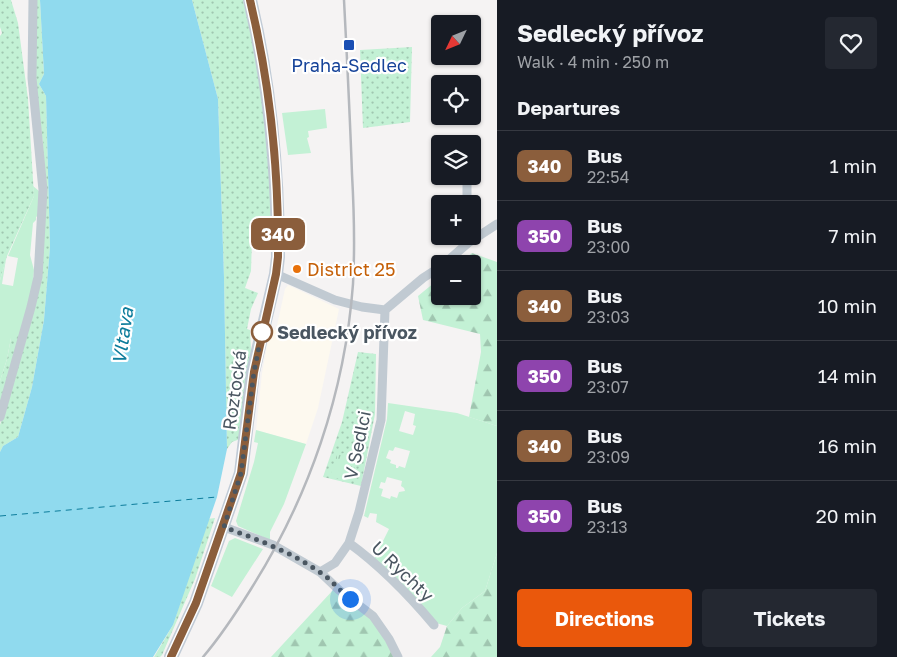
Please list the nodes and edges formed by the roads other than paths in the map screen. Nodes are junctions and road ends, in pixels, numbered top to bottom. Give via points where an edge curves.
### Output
1 (33, 0) edge
2 (250, 0) edge
3 (497, 224) edge
4 (481, 233) edge
5 (463, 245) edge
6 (453, 255) edge
7 (431, 273) edge
8 (276, 274) junction
9 (385, 310) junction
10 (0, 417) edge
11 (224, 527) junction
12 (348, 543) junction
13 (320, 572) junction
14 (434, 625) dead end
15 (171, 657) edge
16 (398, 657) edge

1 - 10 street via 32,78 43,190 38,277
2 - 8 main road, Roztocká via 268,94 275,155
3 - 4 street
5 - 6 street
7 - 9 street
8 - 9 street via 335,300
8 - 11 main road, Roztocká via 254,372 241,473
9 - 12 street, V Sedlci via 381,420 359,512
11 - 13 street via 273,545
11 - 15 main road, Roztocká via 196,603
12 - 13 street, V Sedlci via 335,563
12 - 14 street, U Rychty via 376,563
13 - 16 street via 373,616

